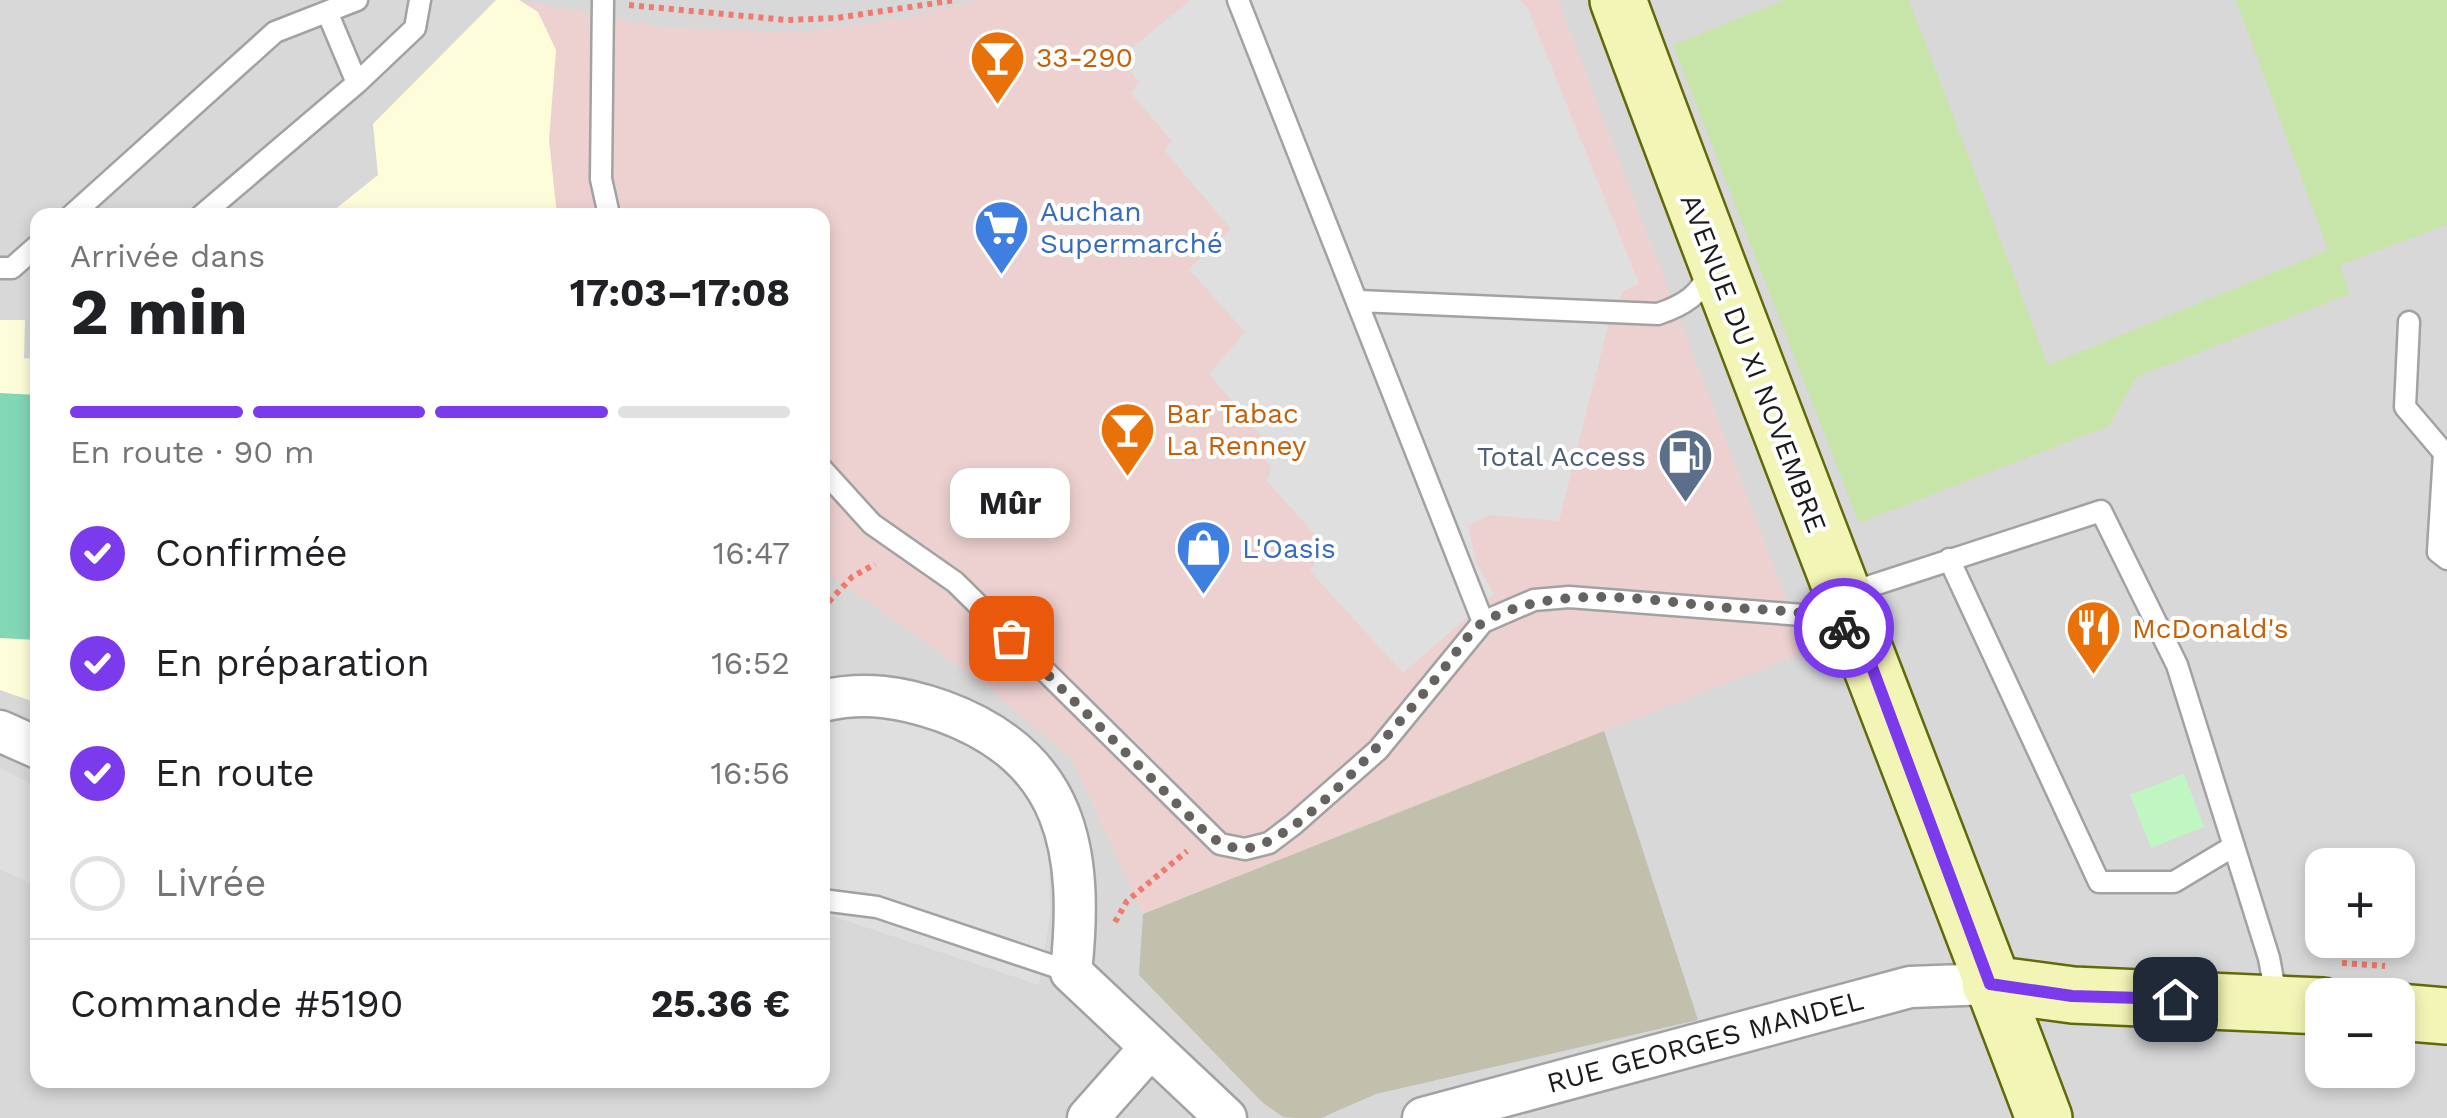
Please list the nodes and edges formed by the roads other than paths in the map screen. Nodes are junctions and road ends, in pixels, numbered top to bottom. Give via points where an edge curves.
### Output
1 (358, 0) edge
2 (420, 0) edge
3 (1238, 0) edge
4 (1618, 0) edge
5 (603, 1) edge
6 (328, 14) junction
7 (357, 82) junction
8 (80, 208) edge
9 (210, 208) edge
10 (607, 208) edge
11 (30, 251) edge
12 (1712, 254) junction
13 (6, 268) edge
14 (1359, 300) junction
15 (2409, 322) dead end
16 (830, 478) edge
17 (1950, 559) junction
18 (2447, 559) edge
19 (1854, 619) junction
20 (1482, 622) junction
21 (830, 699) edge
22 (0, 730) edge
23 (30, 744) edge
24 (2234, 846) junction
25 (830, 901) edge
26 (1082, 982) junction
27 (1990, 984) junction
28 (2300, 1005) edge
29 (2415, 1013) edge
30 (2447, 1016) edge
31 (1150, 1048) junction
32 (1088, 1118) edge
33 (1226, 1118) edge
34 (1423, 1118) edge
35 (2044, 1118) edge

1 - 6 lane
2 - 7 lane via 415,28
3 - 14 lane
4 - 12 main road, AVENUE DU XI NOVEMBRE
5 - 10 lane via 601,180
6 - 7 lane
6 - 8 lane via 274,32
7 - 9 lane
11 - 13 lane
12 - 14 lane via 1706,282 1682,305 1658,314
12 - 19 main road, AVENUE DU XI NOVEMBRE
14 - 20 lane
15 - 18 lane via 2405,408 2444,453 2438,552
16 - 20 lane via 872,524 955,582 1220,844 1244,849 1294,824 1378,750
17 - 19 lane
17 - 24 lane via 2099,882 2174,882
17 - 24 lane via 2102,511 2178,664
19 - 20 lane via 1568,597 1534,600
19 - 27 main road, AVENUE DU XI NOVEMBRE
21 - 26 street via 896,696 985,727 1022,757 1054,802 1071,847
22 - 23 street
24 - 28 lane via 2269,958
25 - 26 lane via 877,907
26 - 31 street
27 - 28 main road via 2072,996
27 - 34 street, RUE GEORGES MANDEL via 1910,988
27 - 35 main road, AVENUE DU XI NOVEMBRE
29 - 30 main road
31 - 32 street
31 - 33 street

